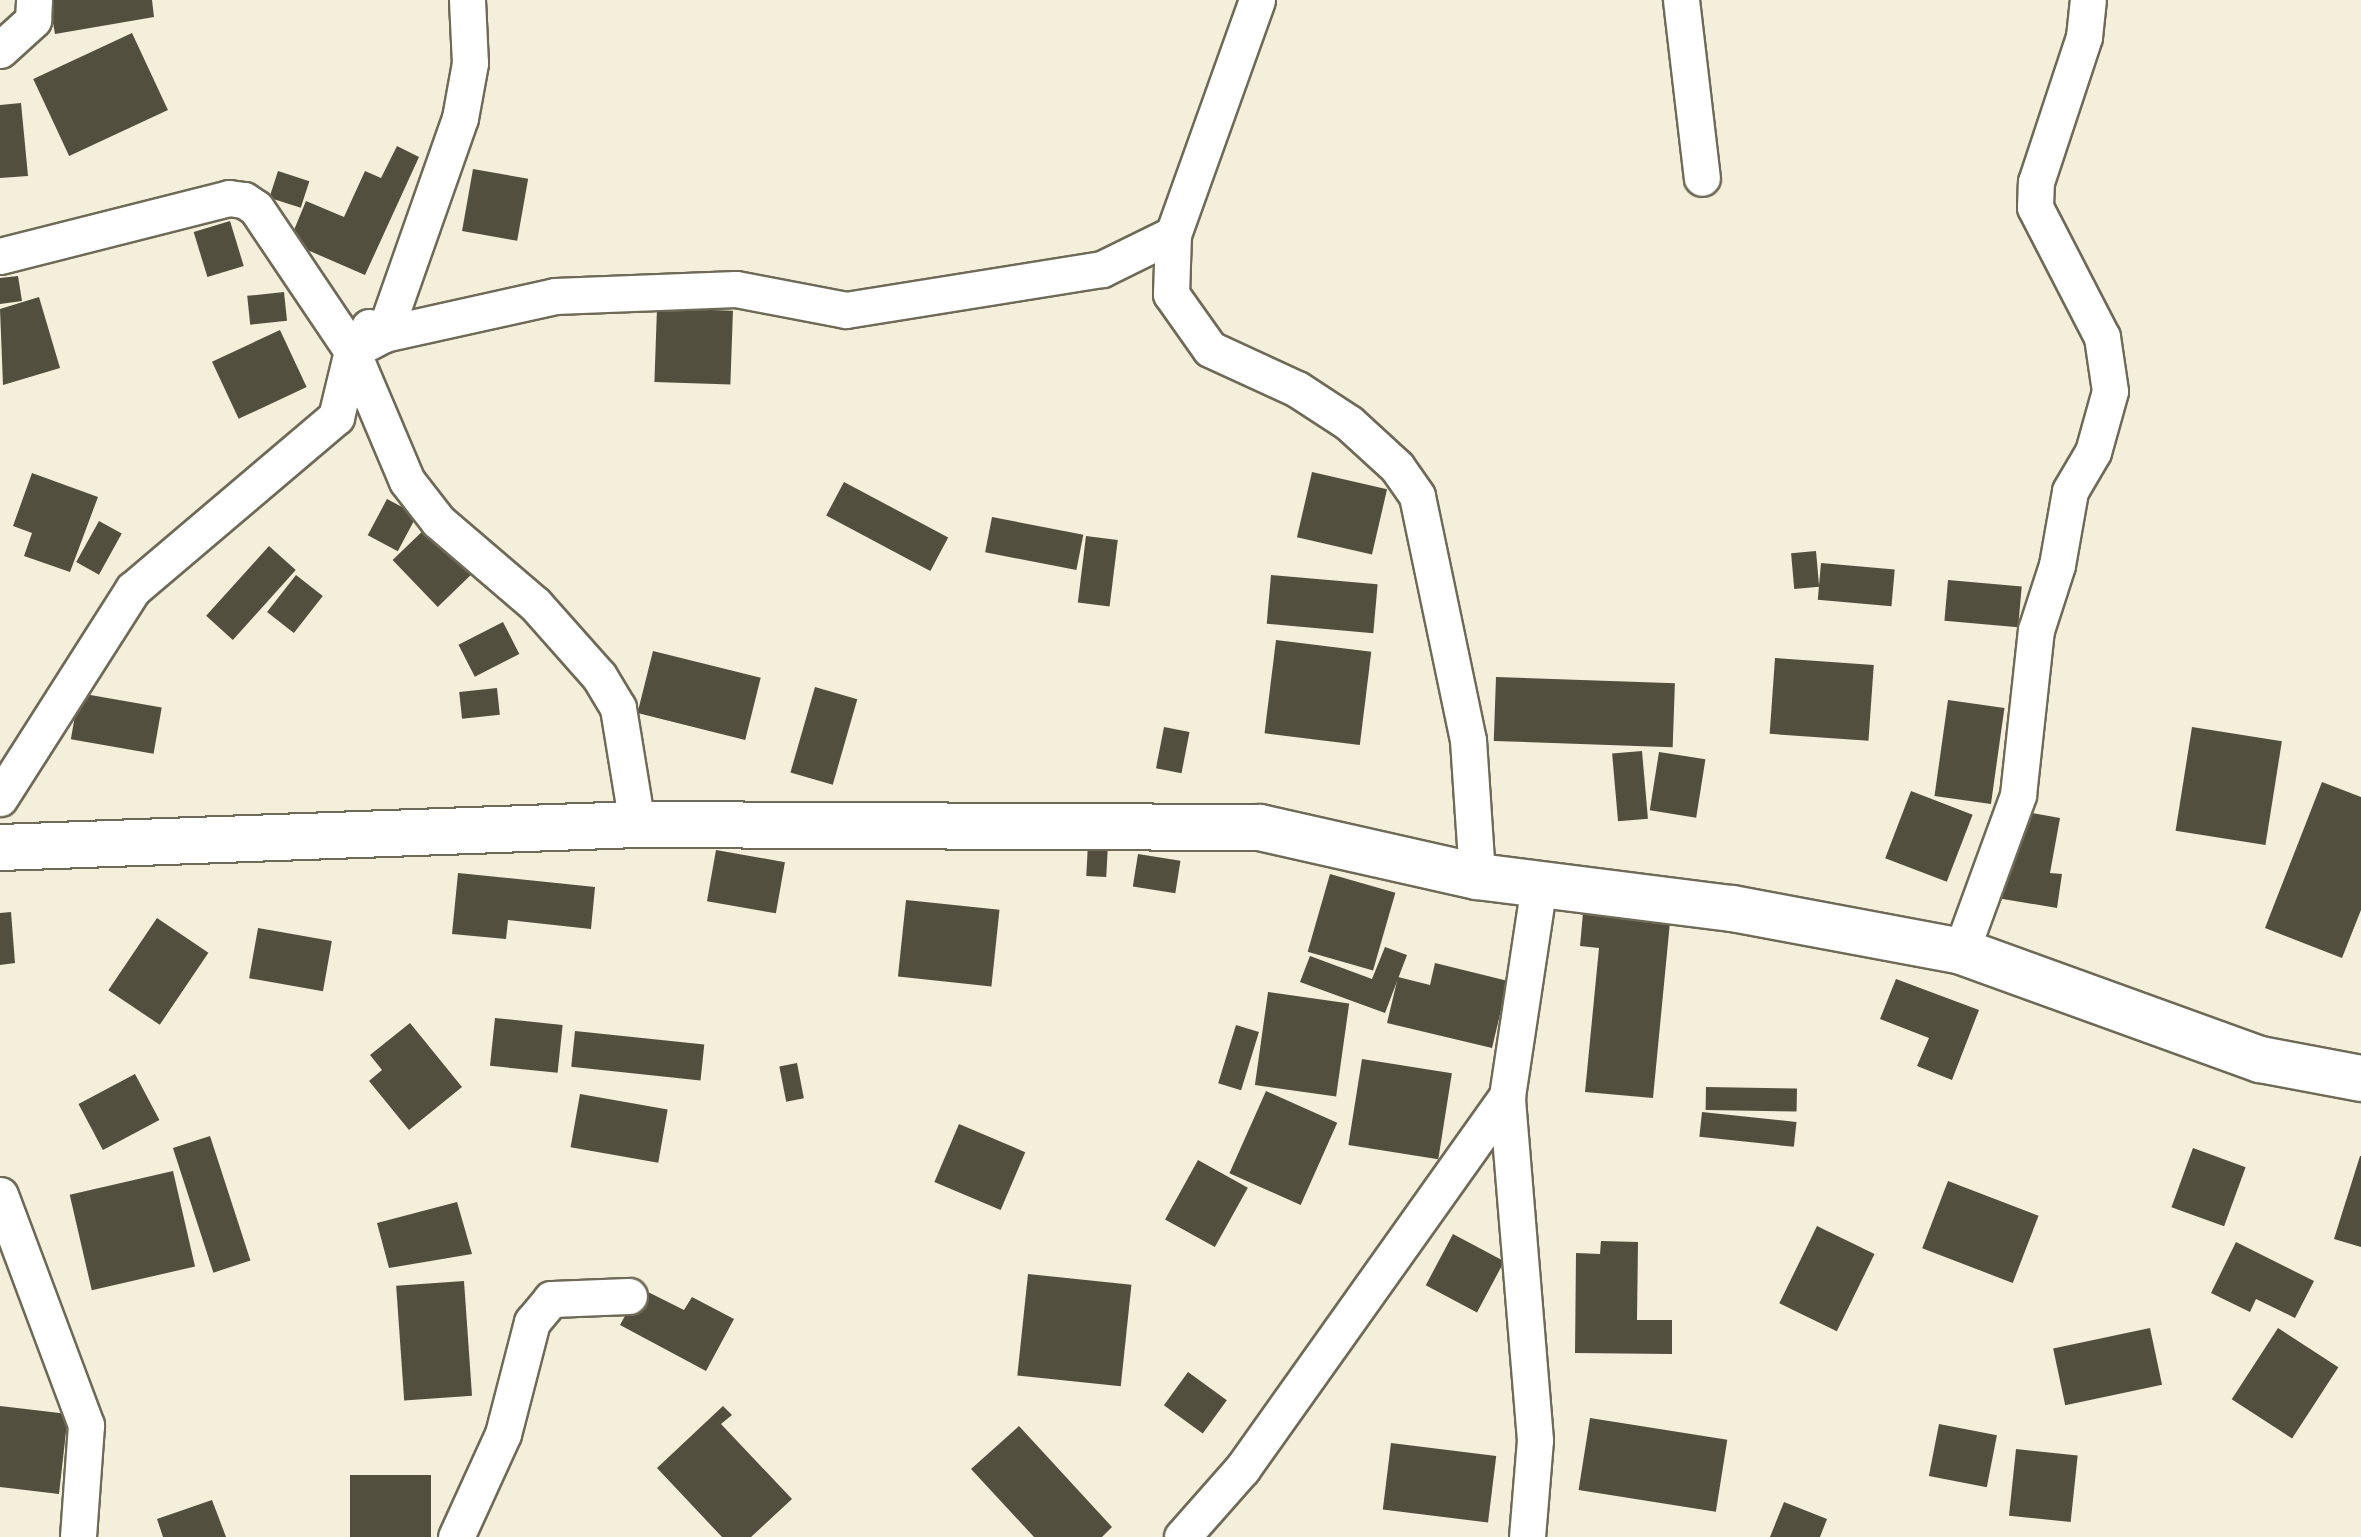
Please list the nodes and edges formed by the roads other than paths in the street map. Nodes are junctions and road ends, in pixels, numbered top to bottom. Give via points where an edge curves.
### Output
1 (34, 0) edge
2 (468, 0) edge
3 (1257, 0) edge
4 (1680, 0) edge
5 (2088, 0) edge
6 (0, 50) edge
7 (1702, 178) dead end
8 (1173, 234) junction
9 (1140, 254) junction
10 (0, 256) edge
11 (1171, 294) junction
12 (324, 308) junction
13 (384, 334) junction
14 (352, 351) junction
15 (0, 798) edge
16 (637, 824) junction
17 (0, 847) edge
18 (1477, 876) junction
19 (1539, 884) junction
20 (1961, 950) junction
21 (2361, 1078) edge
22 (1507, 1096) junction
23 (0, 1195) edge
24 (629, 1296) dead end
25 (78, 1537) edge
26 (456, 1537) edge
27 (1182, 1537) edge
28 (1527, 1537) edge

1 - 6 street via 33,20
2 - 13 street via 470,63 460,118
3 - 8 street
4 - 7 street
5 - 20 street via 2084,37 2036,182 2035,207 2102,337 2110,390 2093,452 2070,491 2057,566 2036,630 2018,795
8 - 9 street
8 - 11 street
9 - 11 street
9 - 13 street via 1102,269 846,310 736,288 555,296
10 - 12 street via 230,198 244,200
11 - 18 street via 1210,349 1298,389 1349,423 1397,467 1417,496 1468,740
12 - 13 street
12 - 14 street
13 - 14 street
14 - 15 street via 336,417 133,589
14 - 16 street via 407,480 438,522 535,604 609,692 618,708
16 - 17 street
16 - 18 street via 1259,827
18 - 19 street
19 - 20 street via 1732,908
19 - 22 street
20 - 21 street via 2260,1059
22 - 27 street via 1242,1469
22 - 28 street via 1535,1440
23 - 25 street via 86,1426
24 - 26 street via 551,1300 532,1322 503,1434

